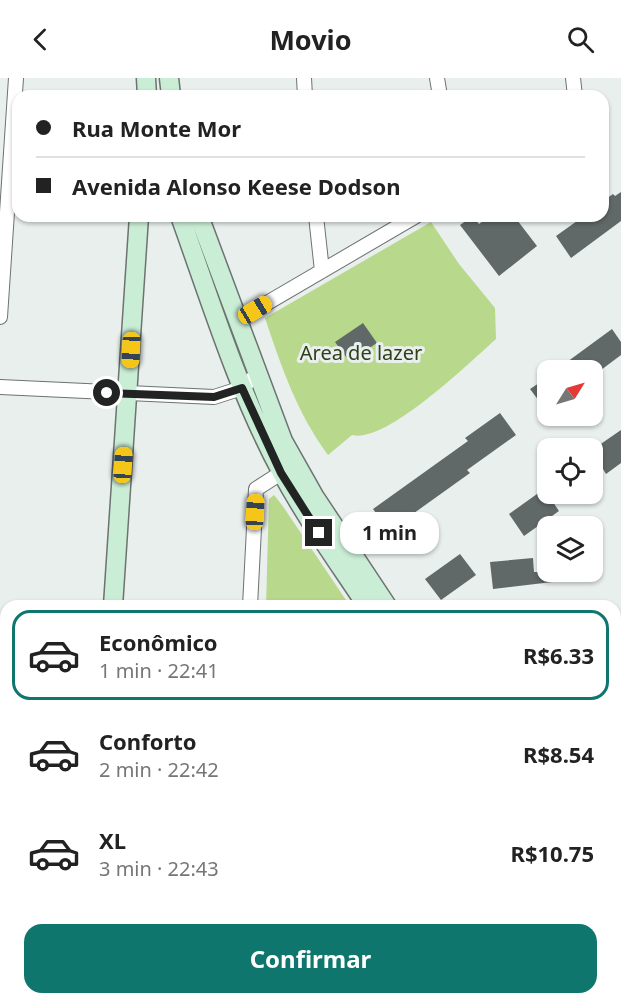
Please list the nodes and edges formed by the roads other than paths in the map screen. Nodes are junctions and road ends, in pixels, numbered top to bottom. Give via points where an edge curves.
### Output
1 (12, 138) edge
2 (139, 222) edge
3 (182, 222) edge
4 (201, 222) edge
5 (317, 222) edge
6 (406, 222) edge
7 (321, 271) junction
8 (0, 317) edge
9 (238, 320) junction
10 (257, 374) junction
11 (0, 387) edge
12 (242, 388) junction
13 (129, 394) junction
14 (281, 473) junction
15 (113, 600) edge
16 (250, 600) edge
17 (363, 600) edge
18 (383, 600) edge

1 - 8 street
2 - 13 street
3 - 12 street
4 - 9 street
5 - 7 street
6 - 7 street
7 - 9 street
9 - 10 street
10 - 12 street
10 - 18 street via 295,465
11 - 13 street
12 - 13 street via 214,397
12 - 14 street
13 - 15 street
14 - 16 street via 256,489
14 - 17 street

